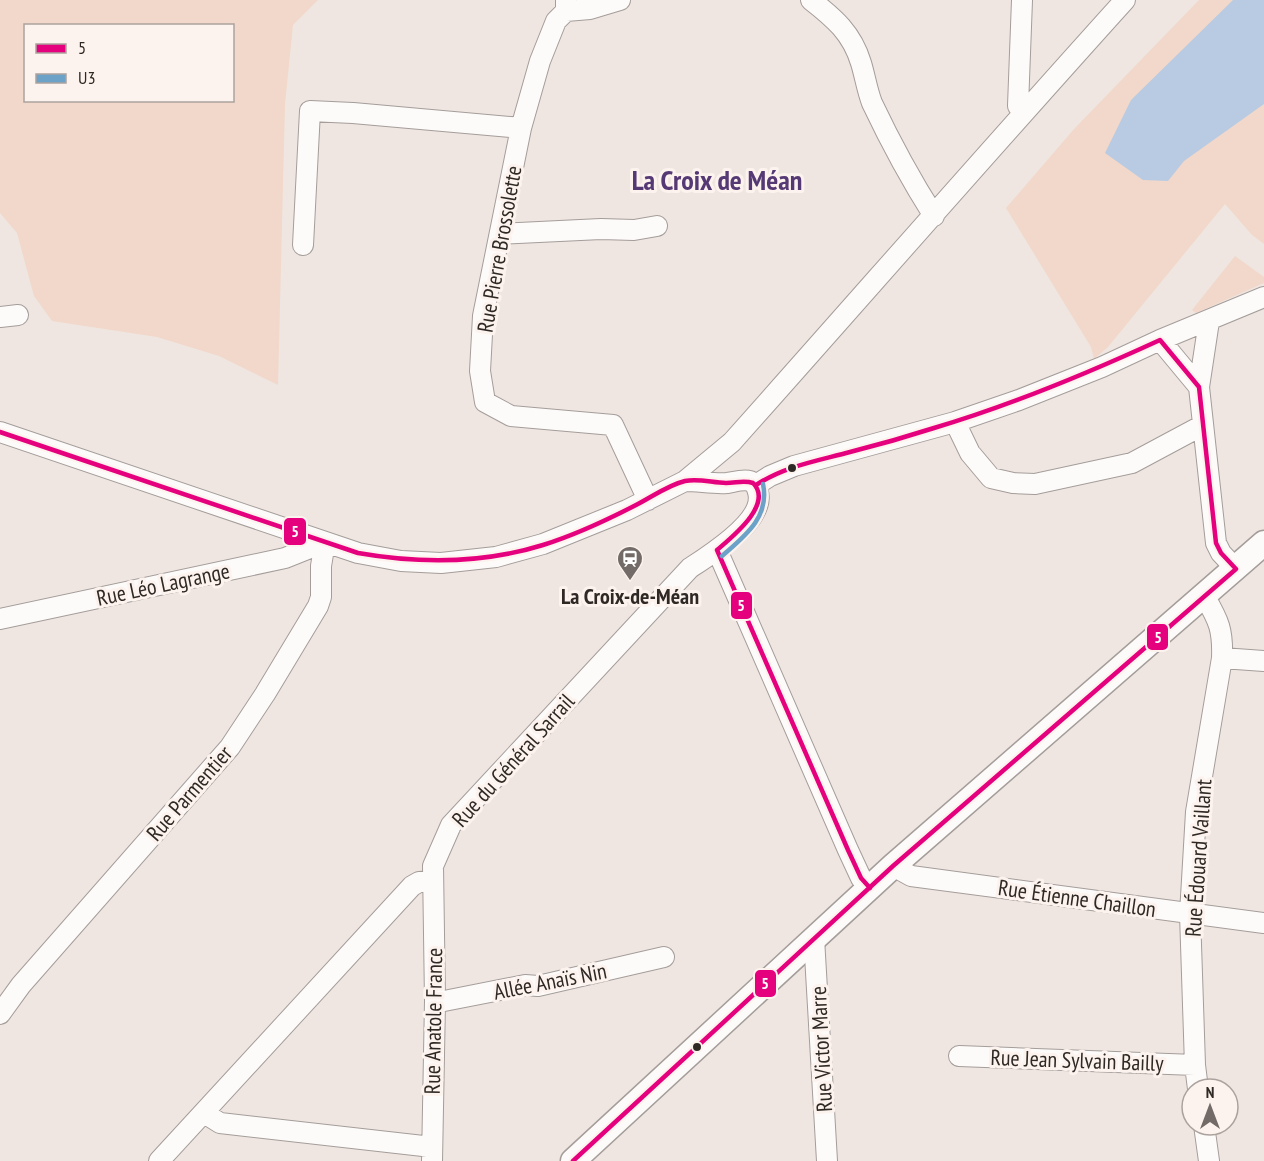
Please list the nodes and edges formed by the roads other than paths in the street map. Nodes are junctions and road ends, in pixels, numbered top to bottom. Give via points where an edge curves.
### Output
1 (620, 0) edge
2 (811, 0) edge
3 (1022, 0) edge
4 (1125, 0) edge
5 (566, 6) edge
6 (1023, 113) junction
7 (521, 128) junction
8 (931, 212) junction
9 (657, 226) dead end
10 (500, 234) junction
11 (303, 244) dead end
12 (1264, 297) edge
13 (1209, 321) junction
14 (1160, 340) junction
15 (1199, 387) junction
16 (954, 422) junction
17 (1203, 425) junction
18 (0, 432) edge
19 (685, 481) junction
20 (756, 485) junction
21 (648, 500) junction
22 (325, 542) junction
23 (1264, 543) edge
24 (717, 550) junction
25 (1236, 569) junction
26 (1205, 597) junction
27 (0, 619) edge
28 (1222, 658) junction
29 (1264, 661) edge
30 (893, 866) junction
31 (433, 881) junction
32 (870, 888) junction
33 (1190, 914) junction
34 (1264, 922) edge
35 (814, 938) junction
36 (664, 957) dead end
37 (435, 1000) junction
38 (0, 1014) edge
39 (959, 1056) dead end
40 (1195, 1065) junction
41 (1196, 1077) edge
42 (204, 1113) junction
43 (1206, 1137) edge
44 (432, 1154) edge
45 (159, 1161) edge
46 (573, 1161) edge
47 (827, 1161) edge
48 (1209, 1161) edge

1 - 5 street via 590,9
2 - 8 street via 839,22 852,42 871,100
3 - 6 street via 1018,106
4 - 6 street
5 - 7 street, Rue Pierre Brossolette via 540,61
6 - 8 street
7 - 10 street, Rue Pierre Brossolette
7 - 11 street via 310,111
8 - 19 street via 732,442
9 - 10 street
10 - 21 street, Rue Pierre Brossolette via 483,316 480,371 485,402 512,416 613,425
12 - 13 street
13 - 14 street
13 - 15 street
14 - 15 street
14 - 16 street via 1081,376
15 - 17 street
16 - 17 street via 970,453 991,478 1035,484 1132,463
16 - 20 street via 794,466
17 - 25 street via 1216,543
18 - 22 street
19 - 20 street via 743,481
19 - 21 street
20 - 24 street, Rue du Général Sarrail via 759,501 754,513
21 - 22 street via 543,544 496,557 441,563 401,561
22 - 27 street, Rue Léo Lagrange via 285,558
22 - 38 street, Rue Parmentier via 318,606 242,729
23 - 25 main road
24 - 31 street, Rue du Général Sarrail via 690,568 452,825 433,866
24 - 32 street via 848,850
25 - 26 main road
26 - 28 street, Rue Édouard Vaillant via 1223,636
26 - 30 main road
28 - 29 street
28 - 33 street, Rue Édouard Vaillant via 1196,812
30 - 32 main road
30 - 33 street, Rue Étienne Chaillon via 911,876
31 - 37 street, Rue Anatole France
31 - 42 street via 412,886
32 - 35 main road
33 - 34 street, Rue Étienne Chaillon
33 - 40 street, Rue Édouard Vaillant
35 - 46 main road
35 - 47 street, Rue Victor Marre
36 - 37 street, Allée Anaïs Nin via 538,986
37 - 44 street, Rue Anatole France
39 - 40 street, Rue Jean Sylvain Bailly
40 - 41 street, Rue Édouard Vaillant
42 - 44 street via 220,1123
42 - 45 street
43 - 48 street

